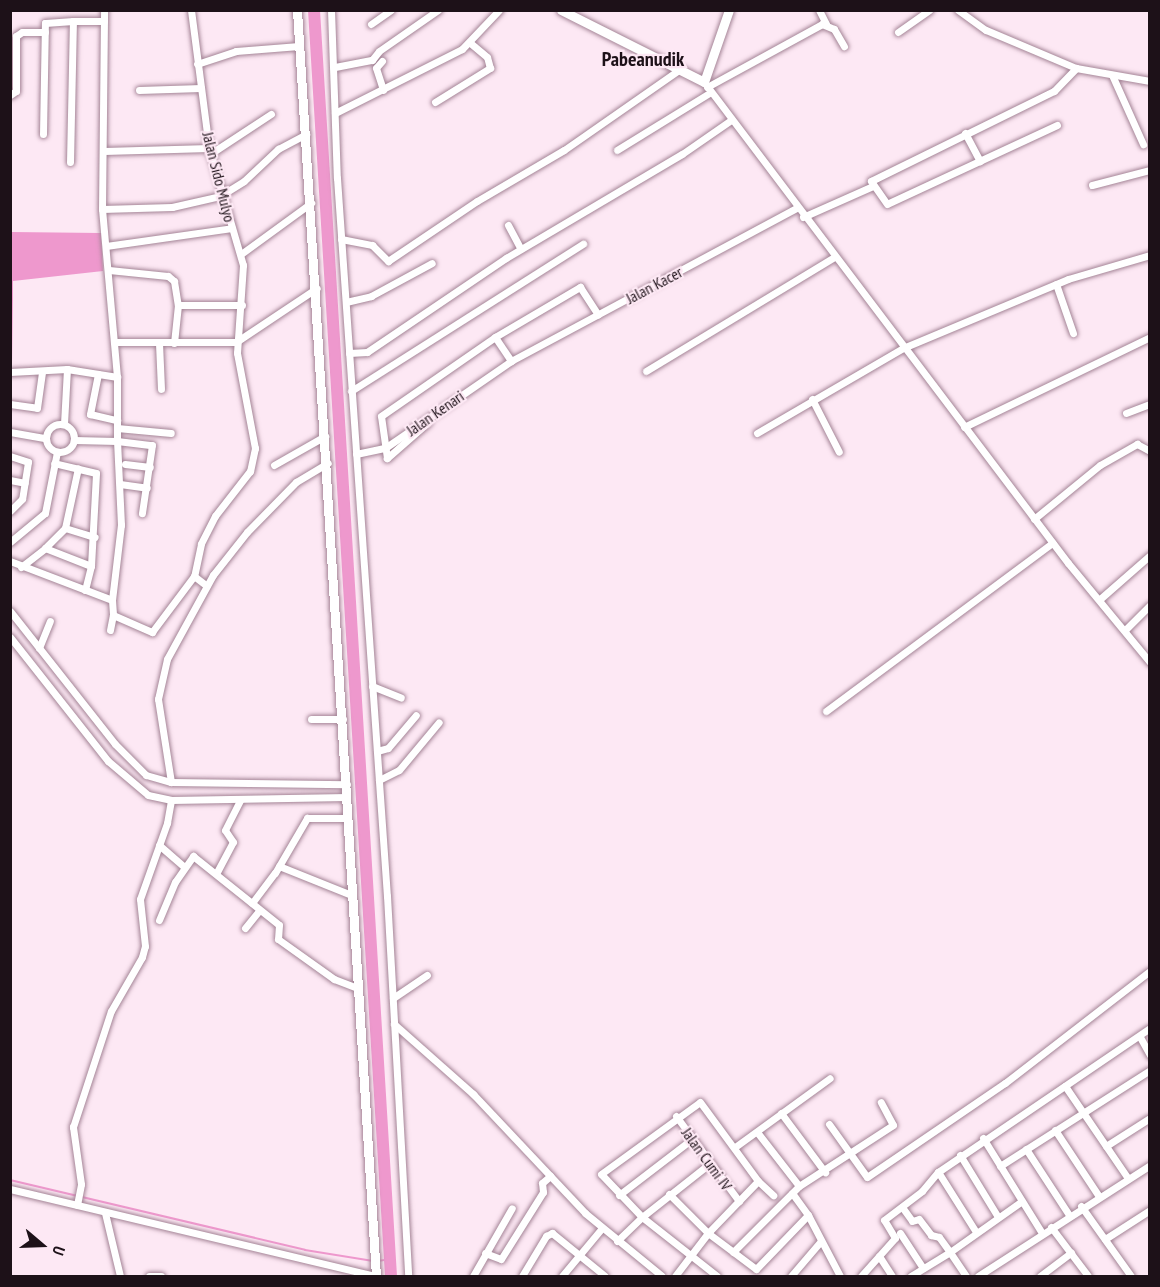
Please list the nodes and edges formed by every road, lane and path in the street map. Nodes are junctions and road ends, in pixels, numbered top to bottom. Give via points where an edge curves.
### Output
1 (104, 10) edge
2 (190, 10) edge
3 (297, 10) edge
4 (331, 10) edge
5 (391, 10) edge
6 (438, 10) edge
7 (499, 10) edge
8 (561, 10) edge
9 (729, 10) edge
10 (819, 10) edge
11 (929, 10) edge
12 (958, 10) edge
13 (73, 21) junction
14 (104, 21) junction
15 (371, 24) dead end
16 (826, 24) junction
17 (45, 32) junction
18 (898, 32) dead end
19 (469, 42) junction
20 (299, 46) junction
21 (844, 46) dead end
22 (382, 61) dead end
23 (197, 64) junction
24 (334, 68) junction
25 (1076, 68) junction
26 (680, 69) junction
27 (1112, 75) junction
28 (1149, 81) edge
29 (707, 87) junction
30 (201, 88) junction
31 (139, 90) dead end
32 (383, 90) junction
33 (10, 95) edge
34 (435, 102) dead end
35 (335, 113) junction
36 (271, 114) dead end
37 (731, 120) junction
38 (1058, 125) dead end
39 (965, 133) junction
40 (43, 134) dead end
41 (306, 134) junction
42 (1143, 144) dead end
43 (617, 150) dead end
44 (104, 151) junction
45 (210, 151) junction
46 (980, 161) junction
47 (70, 162) dead end
48 (1149, 170) edge
49 (1092, 185) dead end
50 (873, 186) junction
51 (220, 196) junction
52 (311, 203) junction
53 (796, 208) junction
54 (102, 209) junction
55 (803, 217) junction
56 (508, 225) dead end
57 (232, 228) junction
58 (341, 239) junction
59 (583, 244) dead end
60 (106, 246) junction
61 (521, 249) junction
62 (242, 254) junction
63 (1149, 255) edge
64 (834, 257) junction
65 (432, 263) dead end
66 (109, 270) junction
67 (1056, 284) junction
68 (317, 288) junction
69 (346, 302) junction
70 (242, 304) junction
71 (178, 305) junction
72 (598, 315) junction
73 (1073, 333) dead end
74 (495, 337) junction
75 (1149, 337) edge
76 (114, 342) junction
77 (236, 342) junction
78 (159, 343) junction
79 (174, 343) junction
80 (903, 348) junction
81 (349, 353) junction
82 (512, 361) junction
83 (67, 369) junction
84 (646, 371) dead end
85 (10, 372) edge
86 (42, 372) junction
87 (98, 374) junction
88 (117, 377) junction
89 (161, 389) dead end
90 (351, 391) junction
91 (812, 399) junction
92 (10, 404) edge
93 (447, 404) junction
94 (1149, 404) edge
95 (1126, 414) dead end
96 (64, 424) junction
97 (117, 424) junction
98 (964, 427) junction
99 (10, 432) edge
100 (757, 433) dead end
101 (171, 434) dead end
102 (325, 436) junction
103 (45, 438) junction
104 (74, 440) junction
105 (117, 441) junction
106 (385, 448) junction
107 (1149, 451) edge
108 (57, 452) junction
109 (839, 452) dead end
110 (356, 454) junction
111 (10, 456) edge
112 (54, 463) junction
113 (328, 463) junction
114 (125, 464) dead end
115 (274, 465) dead end
116 (150, 467) junction
117 (78, 468) junction
118 (10, 480) edge
119 (25, 483) junction
120 (120, 484) junction
121 (147, 488) junction
122 (12, 508) edge
123 (142, 513) dead end
124 (1034, 519) junction
125 (65, 528) junction
126 (95, 537) junction
127 (10, 542) edge
128 (1052, 543) junction
129 (45, 548) junction
130 (1149, 555) edge
131 (10, 561) edge
132 (91, 566) junction
133 (21, 567) junction
134 (194, 576) junction
135 (207, 586) junction
136 (85, 590) junction
137 (1100, 599) junction
138 (112, 600) junction
139 (1149, 605) edge
140 (10, 612) edge
141 (113, 615) junction
142 (50, 621) dead end
143 (110, 630) dead end
144 (1125, 630) junction
145 (10, 637) edge
146 (39, 648) junction
147 (1149, 662) edge
148 (372, 686) junction
149 (401, 698) dead end
150 (826, 711) dead end
151 (417, 715) dead end
152 (311, 719) dead end
153 (343, 719) junction
154 (439, 722) dead end
155 (377, 751) junction
156 (379, 780) junction
157 (171, 782) junction
158 (347, 791) junction
159 (171, 800) junction
160 (240, 800) junction
161 (348, 818) junction
162 (159, 845) junction
163 (279, 866) junction
164 (184, 867) junction
165 (217, 872) junction
166 (351, 895) junction
167 (252, 903) junction
168 (259, 911) junction
169 (159, 920) dead end
170 (245, 928) dead end
171 (1149, 971) edge
172 (427, 975) dead end
173 (357, 988) junction
174 (393, 998) junction
175 (394, 1024) junction
176 (1149, 1028) edge
177 (1140, 1037) junction
178 (1149, 1055) edge
179 (1149, 1070) edge
180 (830, 1078) dead end
181 (1065, 1086) junction
182 (881, 1102) dead end
183 (1083, 1112) junction
184 (781, 1113) junction
185 (676, 1116) junction
186 (1149, 1118) edge
187 (829, 1124) dead end
188 (1055, 1131) junction
189 (757, 1132) junction
190 (982, 1138) junction
191 (692, 1139) junction
192 (1106, 1146) junction
193 (735, 1147) junction
194 (1026, 1149) junction
195 (849, 1154) junction
196 (960, 1155) junction
197 (709, 1164) junction
198 (1149, 1165) edge
199 (1000, 1166) junction
200 (825, 1172) junction
201 (938, 1172) junction
202 (550, 1176) junction
203 (1127, 1177) junction
204 (758, 1181) junction
205 (799, 1186) junction
206 (10, 1189) edge
207 (792, 1193) junction
208 (669, 1194) junction
209 (619, 1195) junction
210 (1098, 1195) junction
211 (772, 1196) dead end
212 (738, 1201) junction
213 (1022, 1201) junction
214 (78, 1202) junction
215 (1082, 1206) junction
216 (902, 1207) junction
217 (512, 1208) dead end
218 (1149, 1210) edge
219 (105, 1213) junction
220 (808, 1215) junction
221 (1069, 1215) junction
222 (642, 1216) junction
223 (998, 1217) junction
224 (1051, 1227) junction
225 (602, 1228) junction
226 (899, 1232) junction
227 (708, 1233) junction
228 (976, 1233) junction
229 (1042, 1233) junction
230 (1105, 1239) junction
231 (617, 1241) junction
232 (821, 1241) junction
233 (950, 1251) junction
234 (734, 1252) junction
235 (485, 1253) junction
236 (1071, 1253) junction
237 (580, 1254) junction
238 (691, 1256) junction
239 (879, 1256) junction
240 (923, 1268) junction
241 (756, 1269) junction
242 (120, 1276) edge
243 (149, 1276) edge
244 (160, 1276) edge
245 (375, 1276) edge
246 (408, 1276) edge
247 (472, 1276) edge
248 (522, 1276) edge
249 (562, 1276) edge
250 (605, 1276) edge
251 (662, 1276) edge
252 (675, 1276) edge
253 (717, 1276) edge
254 (764, 1276) edge
255 (791, 1276) edge
256 (840, 1276) edge
257 (861, 1276) edge
258 (892, 1276) edge
259 (911, 1276) edge
260 (966, 1276) edge
261 (978, 1276) edge
262 (1040, 1276) edge
263 (1088, 1276) edge
264 (1131, 1276) edge

1 - 14 street
2 - 23 street, Jalan Sido Mulyo
3 - 20 street
4 - 24 street
5 - 15 street
6 - 24 street via 372,60
7 - 19 street
8 - 26 street
9 - 29 street
10 - 16 street
11 - 18 street
12 - 25 street via 986,30
13 - 14 street
13 - 17 street via 46,22
13 - 47 street
14 - 44 street
16 - 21 street
16 - 29 street
17 - 33 street via 22,32 16,36 16,91
17 - 40 street
19 - 32 street
19 - 34 street via 488,57 490,68
20 - 23 street via 236,51
20 - 41 street
22 - 32 street via 376,68
23 - 30 street, Jalan Sido Mulyo
24 - 35 street
25 - 27 street
25 - 39 street via 1054,91
26 - 29 street
26 - 58 street via 564,150 477,201 388,261 372,244
27 - 28 street
27 - 42 street
29 - 37 street
29 - 43 street
30 - 31 street
30 - 45 street, Jalan Sido Mulyo
32 - 35 street
35 - 58 street
36 - 45 street
37 - 53 street
37 - 61 street via 682,154
38 - 46 street
39 - 46 street
39 - 50 street via 872,177
41 - 51 street via 278,149 244,181
41 - 52 street
44 - 45 street
44 - 54 street
45 - 51 street, Jalan Sido Mulyo
46 - 50 street via 887,204
48 - 49 street
50 - 55 street
51 - 54 street via 172,207
51 - 57 street, Jalan Sido Mulyo
52 - 62 street
52 - 68 street
53 - 55 street
53 - 72 street, Jalan Kacer
54 - 60 street
55 - 64 street
56 - 61 street
57 - 60 street
57 - 62 street, Jalan Sido Mulyo
58 - 69 street
59 - 90 street
60 - 66 street
61 - 81 street via 367,352
62 - 70 street, Jalan Sido Mulyo
63 - 67 street
64 - 80 street
64 - 84 street
65 - 69 street via 371,296
66 - 71 street via 168,276 174,281
66 - 76 street
67 - 73 street
67 - 80 street
68 - 77 street
68 - 102 street
69 - 81 street
70 - 71 street
70 - 77 street, Jalan Sido Mulyo
71 - 79 street
72 - 74 street via 580,287
72 - 82 street, Jalan Kacer
74 - 82 street
74 - 106 street via 381,416
75 - 98 street
76 - 78 street
76 - 88 street
77 - 79 street
77 - 134 street, Jalan Sido Mulyo via 255,447 253,465 210,525
78 - 79 street
78 - 89 street
80 - 91 street
80 - 98 street
81 - 90 street
82 - 93 street, Jalan Kenari
83 - 86 street
83 - 87 street
83 - 96 street
85 - 86 street
86 - 92 street via 37,408
87 - 88 street
87 - 97 street via 90,414
88 - 97 street
90 - 110 street
91 - 100 street
91 - 109 street
93 - 106 street, Jalan Kenari
93 - 106 street via 392,457 387,458
94 - 95 street
96 - 103 street via 54,426
96 - 104 street
97 - 101 street
97 - 105 street
98 - 124 street
99 - 103 street
102 - 113 street
102 - 115 street
103 - 108 street
104 - 105 street
104 - 108 street via 67,451
105 - 116 street via 152,445
105 - 120 street
106 - 110 street, Jalan Kenari
107 - 124 street via 1137,444 1100,465
108 - 112 street
110 - 148 street
111 - 119 street via 28,462
112 - 117 street
112 - 127 street via 45,513
113 - 135 street via 296,482 272,504
113 - 153 street
114 - 116 street
116 - 121 street
117 - 125 street
117 - 126 street via 96,473
118 - 119 street
119 - 122 street via 22,499
120 - 121 street
120 - 138 street via 121,525
121 - 123 street
124 - 128 street
125 - 126 street
125 - 129 street
126 - 132 street
128 - 137 street
128 - 150 street
129 - 132 street
129 - 133 street
130 - 137 street
131 - 133 street
132 - 136 street
133 - 136 street
134 - 135 street
134 - 141 street via 152,632
135 - 157 street via 167,659 159,687
136 - 138 street
137 - 144 street
138 - 141 street
139 - 144 street
140 - 146 street
141 - 143 street
142 - 146 street
144 - 147 street
145 - 159 street via 120,774 148,795
146 - 157 street via 136,766 152,777
148 - 149 street
148 - 155 street
151 - 155 street via 388,748
152 - 153 street
153 - 158 street
154 - 156 street via 399,770
155 - 156 street
156 - 174 street
157 - 158 street
158 - 160 street
158 - 161 street
159 - 160 street
159 - 162 street
160 - 165 street via 225,830 233,842
161 - 163 street via 308,817
161 - 166 street
162 - 164 street
162 - 214 street via 140,899 145,946 142,957 111,1011 73,1127 81,1184
163 - 166 street
163 - 167 street
164 - 165 street via 193,856
164 - 169 street
165 - 167 street
166 - 173 street
167 - 168 street
168 - 170 street
168 - 173 street via 279,925 278,939 334,979
171 - 195 street via 987,1097 872,1174 865,1176
172 - 174 street
173 - 245 street
174 - 175 street
175 - 202 street via 473,1094
175 - 246 street
176 - 177 street
177 - 178 street
177 - 181 street
179 - 183 street
180 - 184 street
181 - 183 street
181 - 190 street
182 - 195 street via 894,1123
183 - 188 street
183 - 192 street
184 - 189 street
184 - 200 street
185 - 191 street, Jalan Cumi IV
185 - 193 street via 700,1102
185 - 209 street via 600,1175
186 - 192 street
187 - 195 street
188 - 194 street
188 - 210 street
189 - 193 street
189 - 205 street
190 - 196 street
190 - 199 street
191 - 197 street, Jalan Cumi IV
191 - 209 street
192 - 203 street
193 - 204 street
194 - 199 street
194 - 221 street
195 - 200 street
196 - 201 street
196 - 223 street
197 - 208 street
197 - 212 street, Jalan Cumi IV
198 - 203 street
199 - 213 street
200 - 205 street
201 - 216 street
201 - 228 street
202 - 225 street
202 - 235 street via 542,1183 543,1192 501,1259
203 - 210 street
204 - 211 street
204 - 212 street
205 - 207 street
206 - 214 street
207 - 220 street
207 - 234 street
208 - 222 street
208 - 227 street
209 - 222 street
210 - 215 street
212 - 227 street
213 - 223 street
213 - 229 street
214 - 219 street
215 - 221 street
215 - 230 street
216 - 226 street via 884,1220
216 - 233 street via 912,1221 919,1219
217 - 235 street
218 - 230 street
219 - 242 street
219 - 245 street
220 - 232 street
220 - 241 street
221 - 224 street
222 - 231 street
222 - 238 street
223 - 228 street
224 - 229 street
224 - 236 street
225 - 231 street
225 - 237 street
226 - 239 street
226 - 240 street
227 - 234 street
227 - 238 street
228 - 233 street
229 - 261 street
230 - 264 street
231 - 251 street
232 - 255 street
232 - 256 street
233 - 240 street
233 - 260 street
234 - 241 street
235 - 247 street
236 - 262 street
236 - 263 street
237 - 248 street via 549,1233
237 - 249 street
237 - 250 street
238 - 252 street
238 - 253 street
239 - 257 street
239 - 258 street
240 - 259 street
241 - 254 street
243 - 244 street

